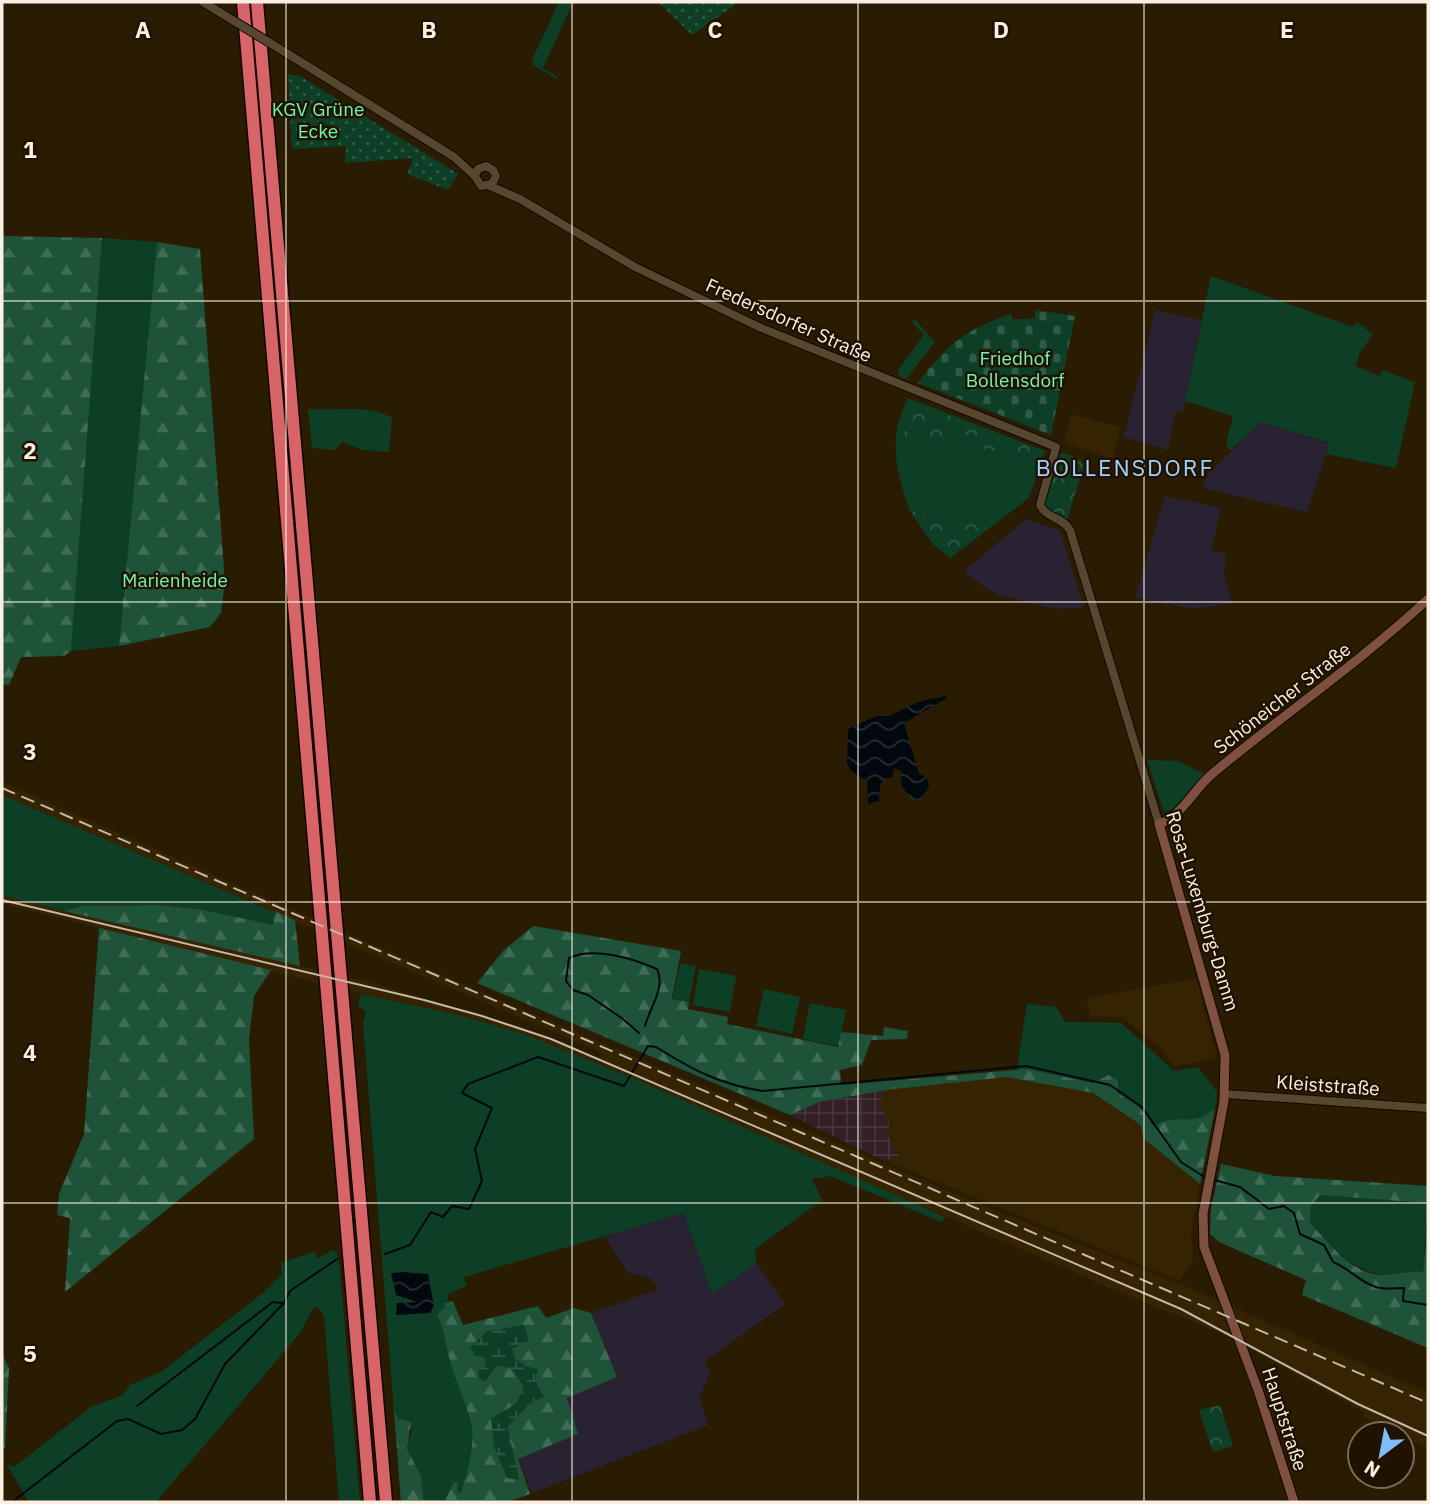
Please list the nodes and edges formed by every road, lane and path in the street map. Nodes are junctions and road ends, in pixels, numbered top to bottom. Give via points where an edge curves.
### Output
1 (203, 2) edge
2 (243, 2) edge
3 (257, 2) edge
4 (454, 157) junction
5 (480, 167) junction
6 (475, 176) junction
7 (493, 182) junction
8 (1040, 505) joint
9 (1428, 599) edge
10 (1159, 824) junction
11 (1225, 1094) junction
12 (1428, 1108) edge
13 (1242, 1346) joint
14 (370, 1502) edge
15 (386, 1502) edge
16 (1294, 1502) edge

1 - 4 street, bridge
2 - 14 highway
3 - 15 highway
4 - 5 street
4 - 6 street
5 - 6 street
5 - 7 street via 491,167
6 - 7 street via 481,186
7 - 8 street, Fredersdorfer Straße via 635,267 759,327 1056,447
8 - 10 street, Rosa-Luxemburg-Damm via 1045,514 1064,522 1070,530
9 - 10 main road, Schöneicher Straße via 1364,656 1212,774 1169,820
10 - 11 main road, Rosa-Luxemburg-Damm via 1221,1034
11 - 12 street, Kleiststraße
11 - 13 main road, Rosa-Luxemburg-Damm via 1202,1230
13 - 16 main road, Hauptstraße

